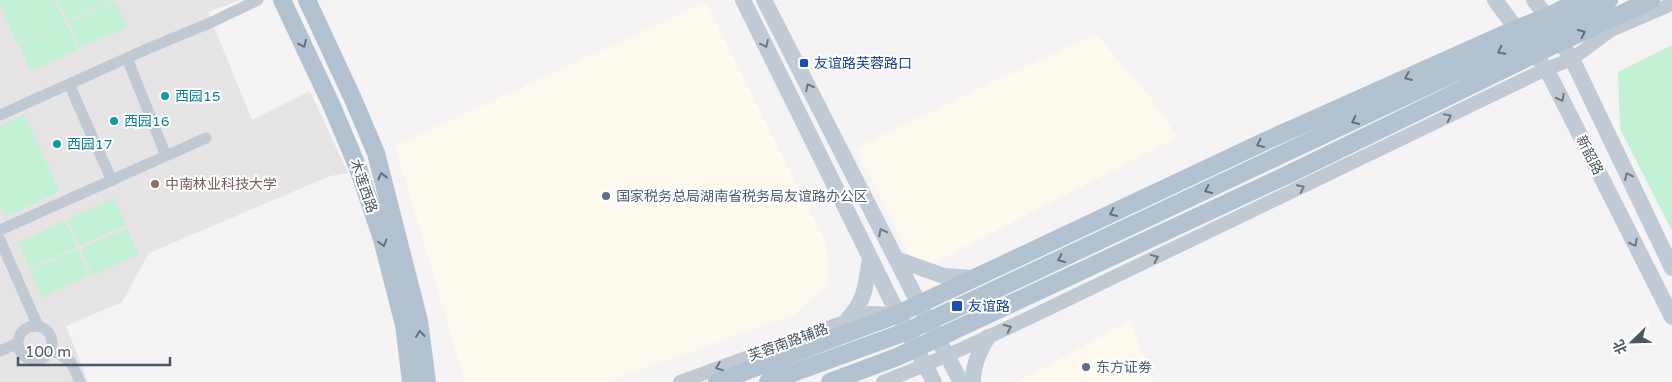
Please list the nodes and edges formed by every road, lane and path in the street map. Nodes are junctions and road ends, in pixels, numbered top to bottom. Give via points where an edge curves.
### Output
1 (258, 0) edge
2 (282, 0) edge
3 (307, 0) edge
4 (743, 0) edge
5 (764, 0) edge
6 (1495, 0) edge
7 (1534, 0) edge
8 (1580, 0) edge
9 (1609, 0) edge
10 (1651, 0) edge
11 (1672, 4) edge
12 (1549, 23) junction
13 (1520, 34) junction
14 (1560, 43) junction
15 (1535, 54) junction
16 (127, 58) junction
17 (1572, 58) junction
18 (1546, 69) junction
19 (69, 84) junction
20 (0, 115) edge
21 (206, 138) dead end
22 (166, 156) junction
23 (112, 181) junction
24 (0, 230) edge
25 (0, 240) edge
26 (870, 258) junction
27 (896, 259) junction
28 (1672, 268) edge
29 (975, 278) junction
30 (919, 304) junction
31 (898, 314) junction
32 (1672, 317) edge
33 (847, 320) junction
34 (930, 321) junction
35 (38, 326) junction
36 (824, 329) junction
37 (908, 331) junction
38 (937, 337) junction
39 (988, 337) junction
40 (18, 343) junction
41 (916, 347) junction
42 (810, 348) junction
43 (50, 349) junction
44 (0, 351) edge
45 (947, 355) junction
46 (897, 357) junction
47 (925, 366) junction
48 (793, 373) junction
49 (80, 382) edge
50 (411, 382) edge
51 (426, 382) edge
52 (680, 382) edge
53 (717, 382) edge
54 (768, 382) edge
55 (830, 382) edge
56 (854, 382) edge
57 (883, 382) edge
58 (934, 382) edge
59 (961, 382) edge
60 (972, 382) edge

1 - 16 street
2 -> 50 main road, 木莲西路 via 332,104 358,168 382,240 404,325
51 -> 3 main road, 木莲西路 via 418,321 376,153
4 -> 26 main road
27 -> 5 main road
6 - 13 main road, 新韶路
7 - 12 main road, 新韶路
8 - 12 main road
9 - 12 main road
14 -> 10 main road
11 - 17 street via 1611,30
12 - 13 main road
12 - 14 main road, 新韶路
13 - 15 main road, 新韶路
13 -> 29 main road via 1272,138
13 -> 34 main road
14 - 15 main road
14 - 17 main road, 新韶路
15 - 18 main road, 新韶路
15 - 38 main road via 1289,174
16 - 19 street
16 - 22 street
17 - 18 street
28 -> 17 main road, 新韶路
18 -> 32 main road, 新韶路
39 -> 18 street
19 - 20 street
19 - 23 street
21 - 22 street
22 - 23 street
23 - 24 street
25 - 35 street
26 - 31 main road
26 - 33 main road via 864,294 856,311
27 - 29 main road via 944,276
27 - 30 main road
29 - 30 main road
30 - 31 main road
30 - 34 main road
31 - 33 street, 芙蓉南路辅路 via 869,312
31 - 37 main road
31 - 42 main road
33 - 36 street, 芙蓉南路辅路
34 - 37 main road
34 - 38 main road
35 - 40 street via 26,328
35 - 43 street via 48,332
36 - 42 main road
36 -> 52 street, 芙蓉南路辅路
37 - 41 main road
37 - 48 main road
38 - 41 main road
38 - 45 main road
39 - 45 street
39 - 60 main road via 973,369
40 - 43 street via 23,354 32,359 43,357
40 - 44 street
41 - 46 main road
41 - 47 main road
42 - 48 main road
42 - 53 main road
43 - 49 street via 71,362
45 - 47 street
45 - 59 main road
46 - 55 main road
46 - 56 main road
47 - 57 street
47 - 58 main road
48 - 54 main road

